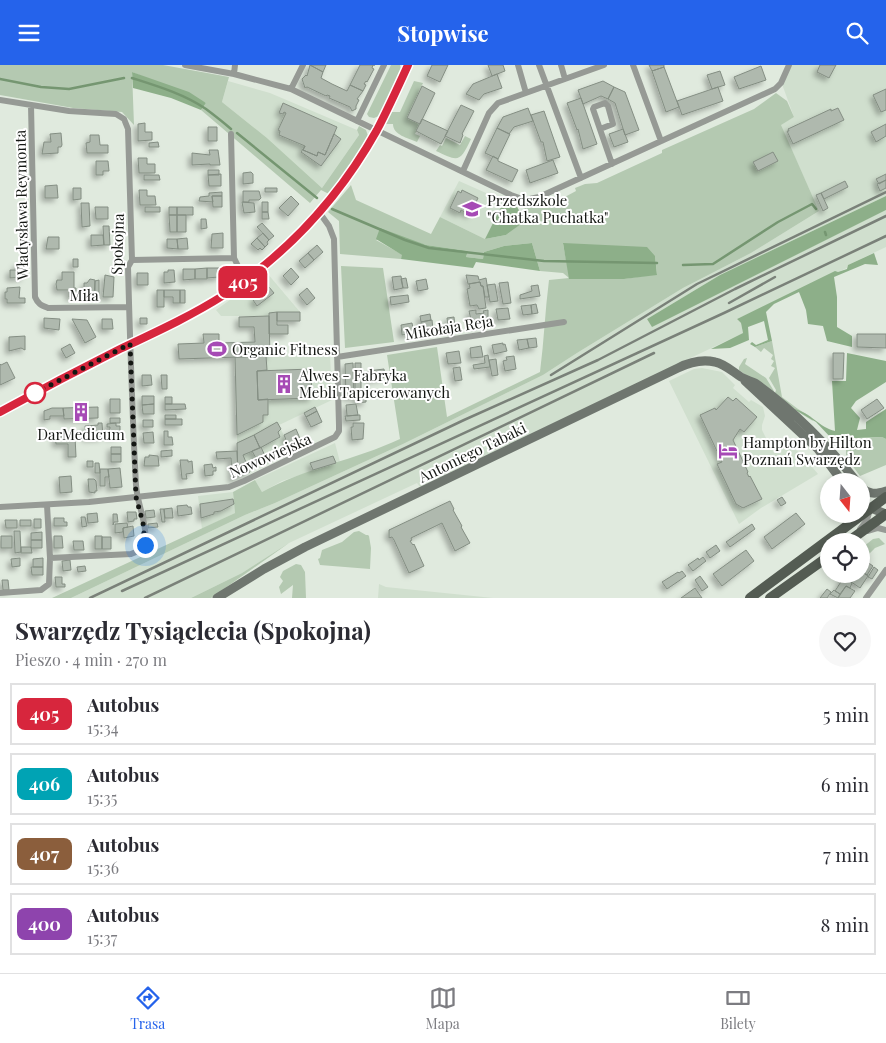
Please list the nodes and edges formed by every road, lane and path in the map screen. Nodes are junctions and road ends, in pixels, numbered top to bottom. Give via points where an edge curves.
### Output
1 (184, 65) edge
2 (235, 65) edge
3 (303, 65) edge
4 (384, 65) edge
5 (408, 65) edge
6 (518, 65) edge
7 (540, 65) edge
8 (561, 65) edge
9 (604, 65) edge
10 (634, 65) edge
11 (789, 65) edge
12 (234, 74) junction
13 (565, 79) junction
14 (546, 86) junction
15 (291, 89) junction
16 (526, 93) junction
17 (0, 99) edge
18 (31, 105) junction
19 (358, 121) junction
20 (600, 129) dead end
21 (376, 130) junction
22 (231, 134) dead end
23 (661, 141) junction
24 (612, 164) junction
25 (462, 171) junction
26 (581, 178) junction
27 (319, 213) junction
28 (234, 258) junction
29 (132, 259) junction
30 (245, 280) junction
31 (39, 304) joint
32 (129, 307) junction
33 (564, 322) dead end
34 (130, 344) junction
35 (337, 357) junction
36 (743, 378) junction
37 (0, 412) edge
38 (836, 473) edge
39 (850, 473) edge
40 (870, 491) edge
41 (886, 491) edge
42 (136, 497) junction
43 (886, 497) edge
44 (870, 504) edge
45 (47, 505) junction
46 (0, 507) edge
47 (870, 508) edge
48 (886, 514) edge
49 (846, 523) edge
50 (865, 523) edge
51 (886, 530) edge
52 (857, 533) edge
53 (860, 533) edge
54 (866, 533) edge
55 (50, 558) junction
56 (820, 562) edge
57 (886, 570) edge
58 (0, 593) edge
59 (227, 595) edge
60 (217, 598) edge
61 (750, 598) edge
62 (770, 598) edge
63 (866, 598) edge

1 - 12 street
2 - 12 street
3 - 15 street
4 - 19 street
5 - 21 street
6 - 16 street
7 - 14 street
8 - 13 street
9 - 13 street
10 - 23 street
11 - 23 street via 775,89
12 - 15 street
13 - 14 street
14 - 16 street
14 - 26 street
15 - 19 street
16 - 25 street via 498,103 491,111
17 - 18 street, Spokojna
18 - 29 street, Spokojna via 110,113 124,119 128,129
18 - 31 street, Władysława Reymonta via 36,297
19 - 21 street
20 - 24 street
21 - 25 street
21 - 27 street
22 - 28 street
23 - 24 street
24 - 26 street
25 - 26 street via 525,200
27 - 30 street
27 - 35 street via 330,226 334,239
28 - 29 street
28 - 30 street
29 - 32 street, Spokojna via 128,267
30 - 34 street via 197,311
31 - 32 street, Miła via 48,308
32 - 34 street, Spokojna
33 - 35 street, Mikołaja Reja
34 - 37 street
34 - 42 street, Spokojna
35 - 42 street, Nowowiejska via 339,425 337,435 326,443 229,487
36 - 38 street, Antoniego Tabaki via 818,449
36 - 39 street, Antoniego Tabaki via 768,393 827,445
36 - 59 street, Antoniego Tabaki via 715,362 683,365 305,547 264,569
40 - 41 street
42 - 45 street, Nowowiejska
42 - 55 street, Spokojna via 146,540 141,550 128,554
43 - 44 main road
45 - 46 street, Nowowiejska
45 - 55 street
47 - 48 street
48 - 53 main road
49 - 61 main road
50 - 52 street
51 - 54 street via 874,529
55 - 58 street via 50,580 44,589
56 - 62 main road
57 - 63 street
59 - 60 street, Antoniego Tabaki

